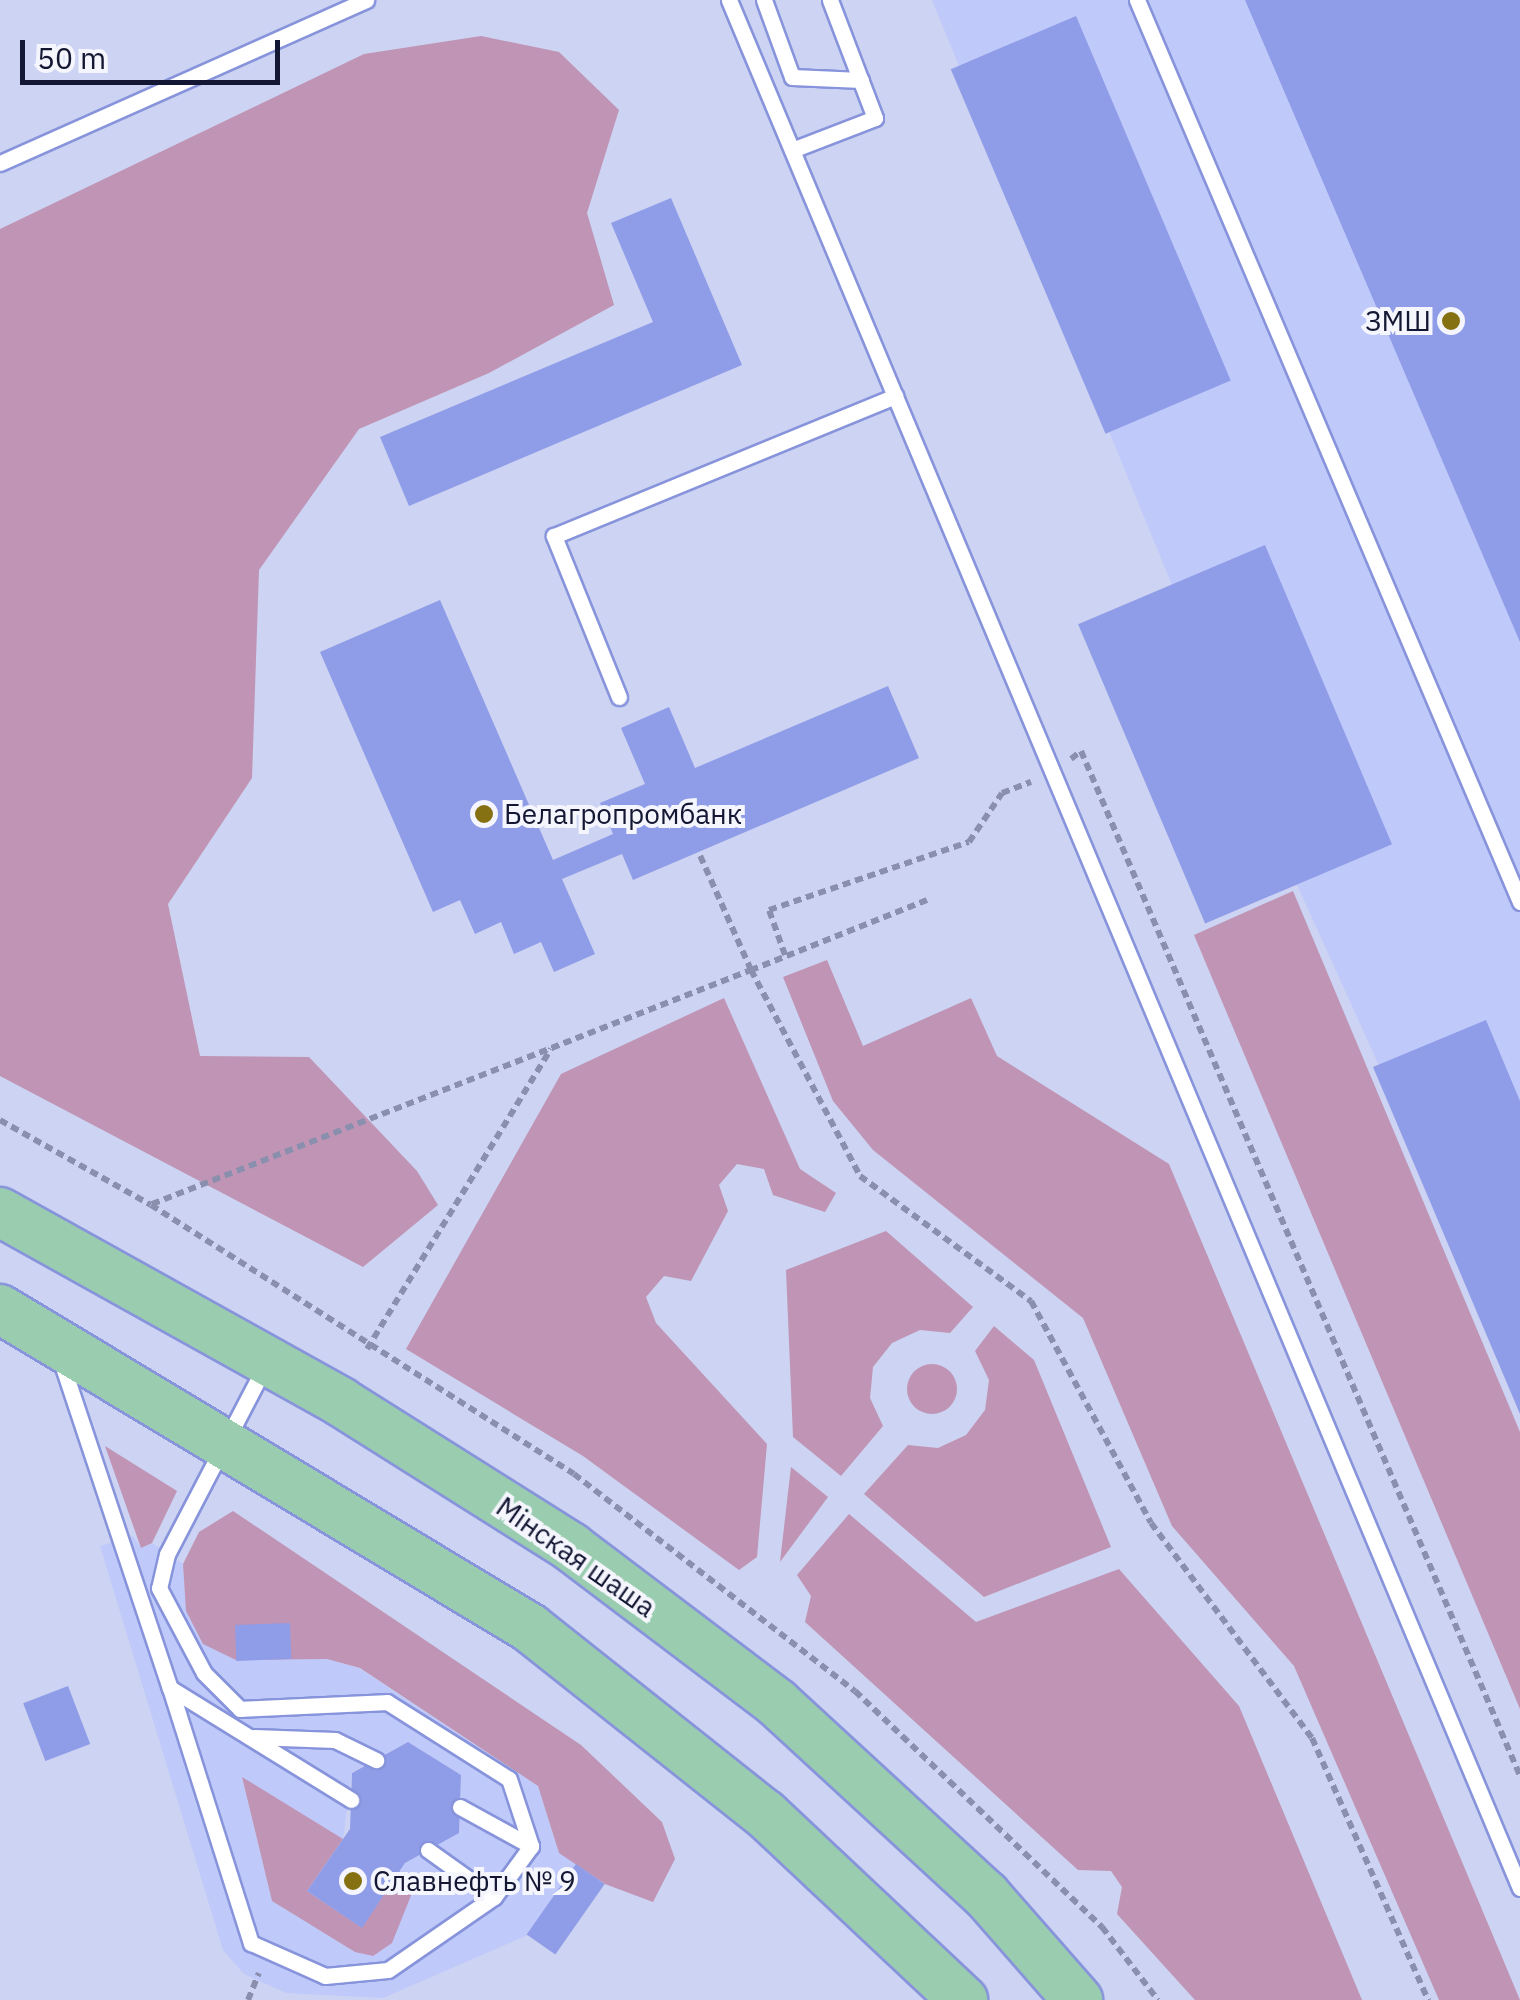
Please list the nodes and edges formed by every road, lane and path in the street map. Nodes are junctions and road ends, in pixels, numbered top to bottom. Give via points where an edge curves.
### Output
1 (366, 0) edge
2 (729, 0) edge
3 (764, 0) edge
4 (830, 0) edge
5 (1137, 0) edge
6 (860, 80) junction
7 (792, 150) junction
8 (0, 163) edge
9 (895, 396) junction
10 (619, 697) dead end
11 (699, 853) dead end
12 (927, 900) dead end
13 (1520, 902) edge
14 (751, 970) junction
15 (552, 1048) junction
16 (151, 1204) dead end
17 (0, 1212) edge
18 (0, 1309) edge
19 (54, 1340) junction
20 (367, 1348) dead end
21 (268, 1361) junction
22 (225, 1439) junction
23 (170, 1688) junction
24 (250, 1737) junction
25 (376, 1760) dead end
26 (351, 1800) dead end
27 (460, 1807) dead end
28 (530, 1846) junction
29 (428, 1850) dead end
30 (1520, 1888) edge
31 (494, 1896) junction
32 (963, 2000) edge
33 (1078, 2000) edge
34 (1428, 2000) edge

1 - 8 lane
2 - 7 lane
3 - 6 lane via 792,77
4 - 6 lane
5 - 13 lane
6 - 7 lane via 876,118
7 - 9 lane
9 - 10 lane via 554,536
9 - 30 lane
11 - 14 path
12 - 14 path
14 - 15 path
14 - 34 path via 860,1176 1031,1300 1151,1522 1312,1738
15 - 16 path
15 - 20 path
17 - 21 main road, Мінская шаша
18 - 19 main road
19 - 22 main road
19 - 23 lane
21 - 22 lane
21 - 33 main road, Мінская шаша via 571,1547 777,1703 986,1895
22 - 28 lane via 167,1554 159,1588 204,1672 240,1709 388,1702 508,1779
22 - 32 main road via 530,1628 766,1814
23 - 24 lane
23 - 31 lane via 252,1943 326,1976 388,1970
24 - 25 lane via 336,1740
24 - 26 lane
27 - 28 lane
28 - 31 lane
29 - 31 lane

